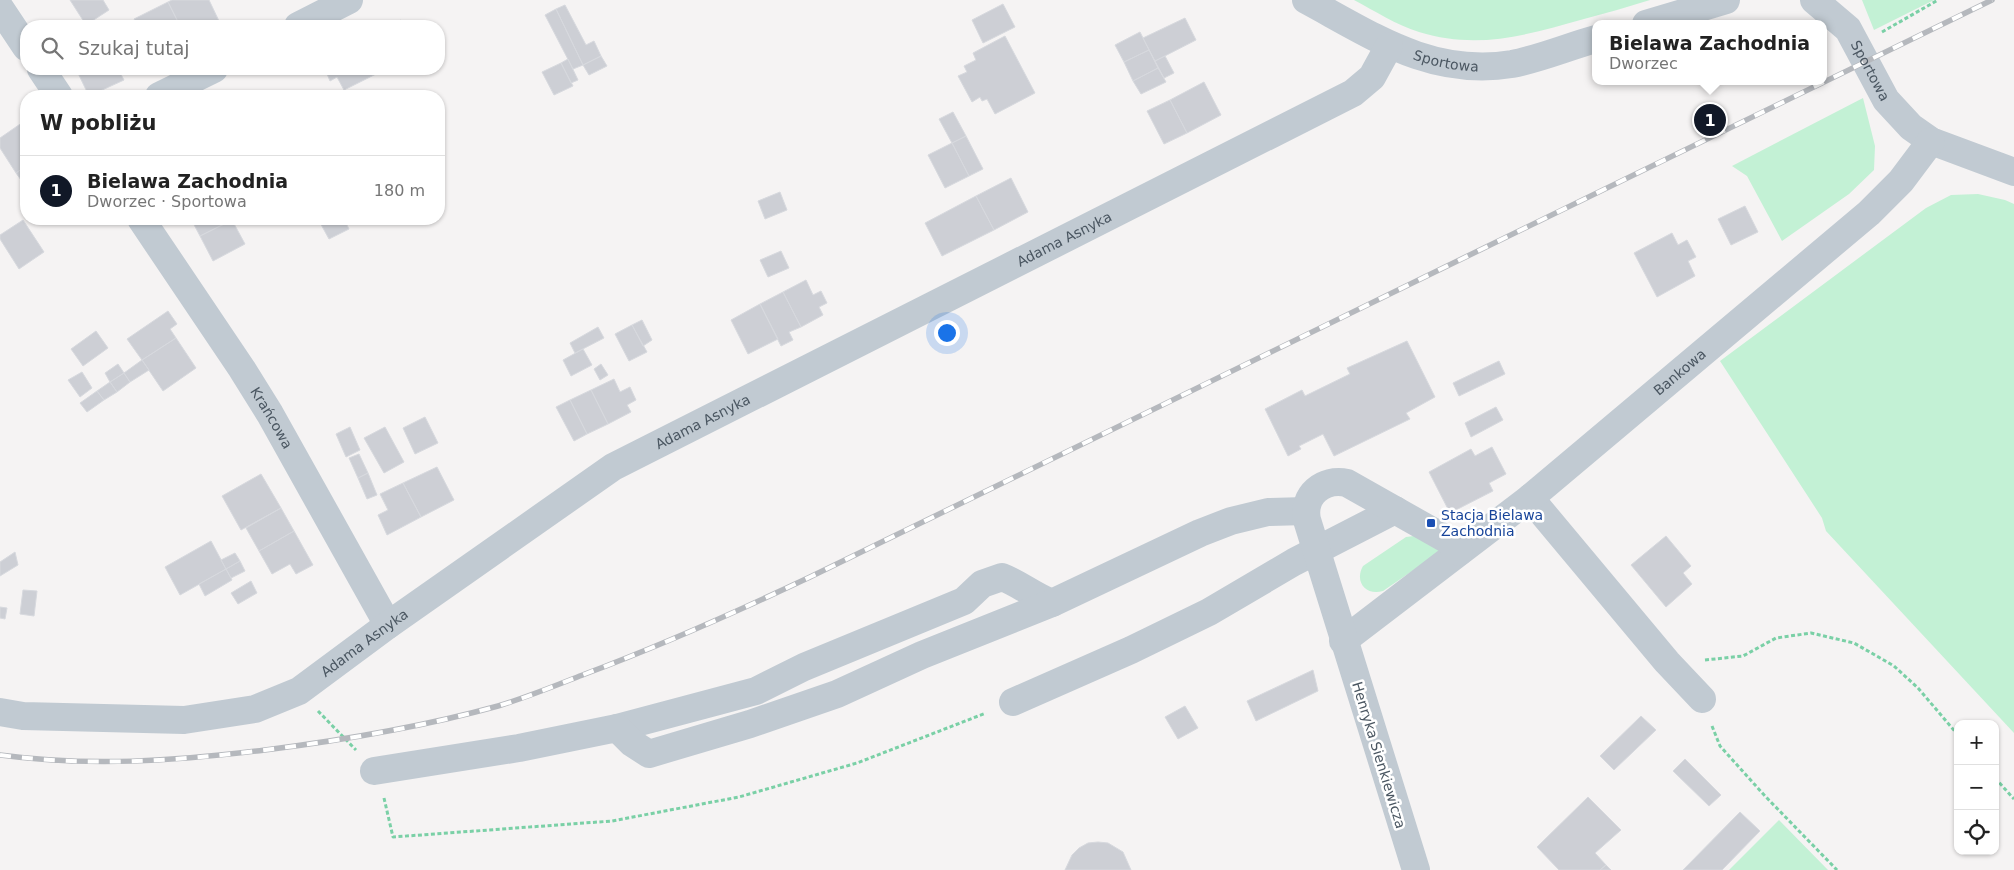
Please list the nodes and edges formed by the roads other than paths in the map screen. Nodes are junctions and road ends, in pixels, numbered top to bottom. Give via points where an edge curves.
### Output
1 (350, 0) edge
2 (1306, 0) edge
3 (1726, 0) edge
4 (1814, 0) edge
5 (0, 8) edge
6 (310, 20) edge
7 (1659, 20) edge
8 (20, 38) edge
9 (1592, 40) edge
10 (1389, 46) junction
11 (45, 75) edge
12 (202, 75) edge
13 (55, 90) edge
14 (171, 90) edge
15 (1931, 141) junction
16 (2014, 172) edge
17 (145, 225) edge
18 (1530, 498) junction
19 (1395, 510) junction
20 (1306, 511) junction
21 (1316, 551) junction
22 (1460, 552) junction
23 (1052, 603) junction
24 (388, 625) junction
25 (1343, 640) junction
26 (1702, 699) road end
27 (1013, 702) road end
28 (0, 712) edge
29 (617, 728) junction
30 (374, 772) dead end
31 (1416, 870) edge

1 - 6 street
2 - 10 street, Sportowa
3 - 7 street
4 - 15 street, Sportowa via 1848,29 1886,100 1911,127
5 - 8 street
9 - 10 street, Sportowa via 1513,64 1474,67 1444,64
10 - 24 street, Adama Asnyka via 1372,77 1353,93 613,466
11 - 13 street
12 - 14 street
15 - 16 street
15 - 18 street, Bankowa via 1901,181 1869,213
17 - 24 street, Krańcowa via 265,406
18 - 22 street, Bankowa
18 - 26 street via 1667,662
19 - 20 street via 1350,485 1334,482 1315,491
19 - 21 street
19 - 22 street via 1448,540
20 - 21 street, Henryka Sienkiewicza
20 - 23 street via 1268,512 1231,520
21 - 25 street, Henryka Sienkiewicza
21 - 27 street via 1209,612
22 - 25 street, Bankowa
23 - 29 street via 922,655 837,694 649,754
23 - 29 street via 1002,577 982,584 964,601 804,667 756,691
24 - 28 street, Adama Asnyka via 299,691 255,709 184,720 23,716
25 - 31 street, Henryka Sienkiewicza
29 - 30 street

